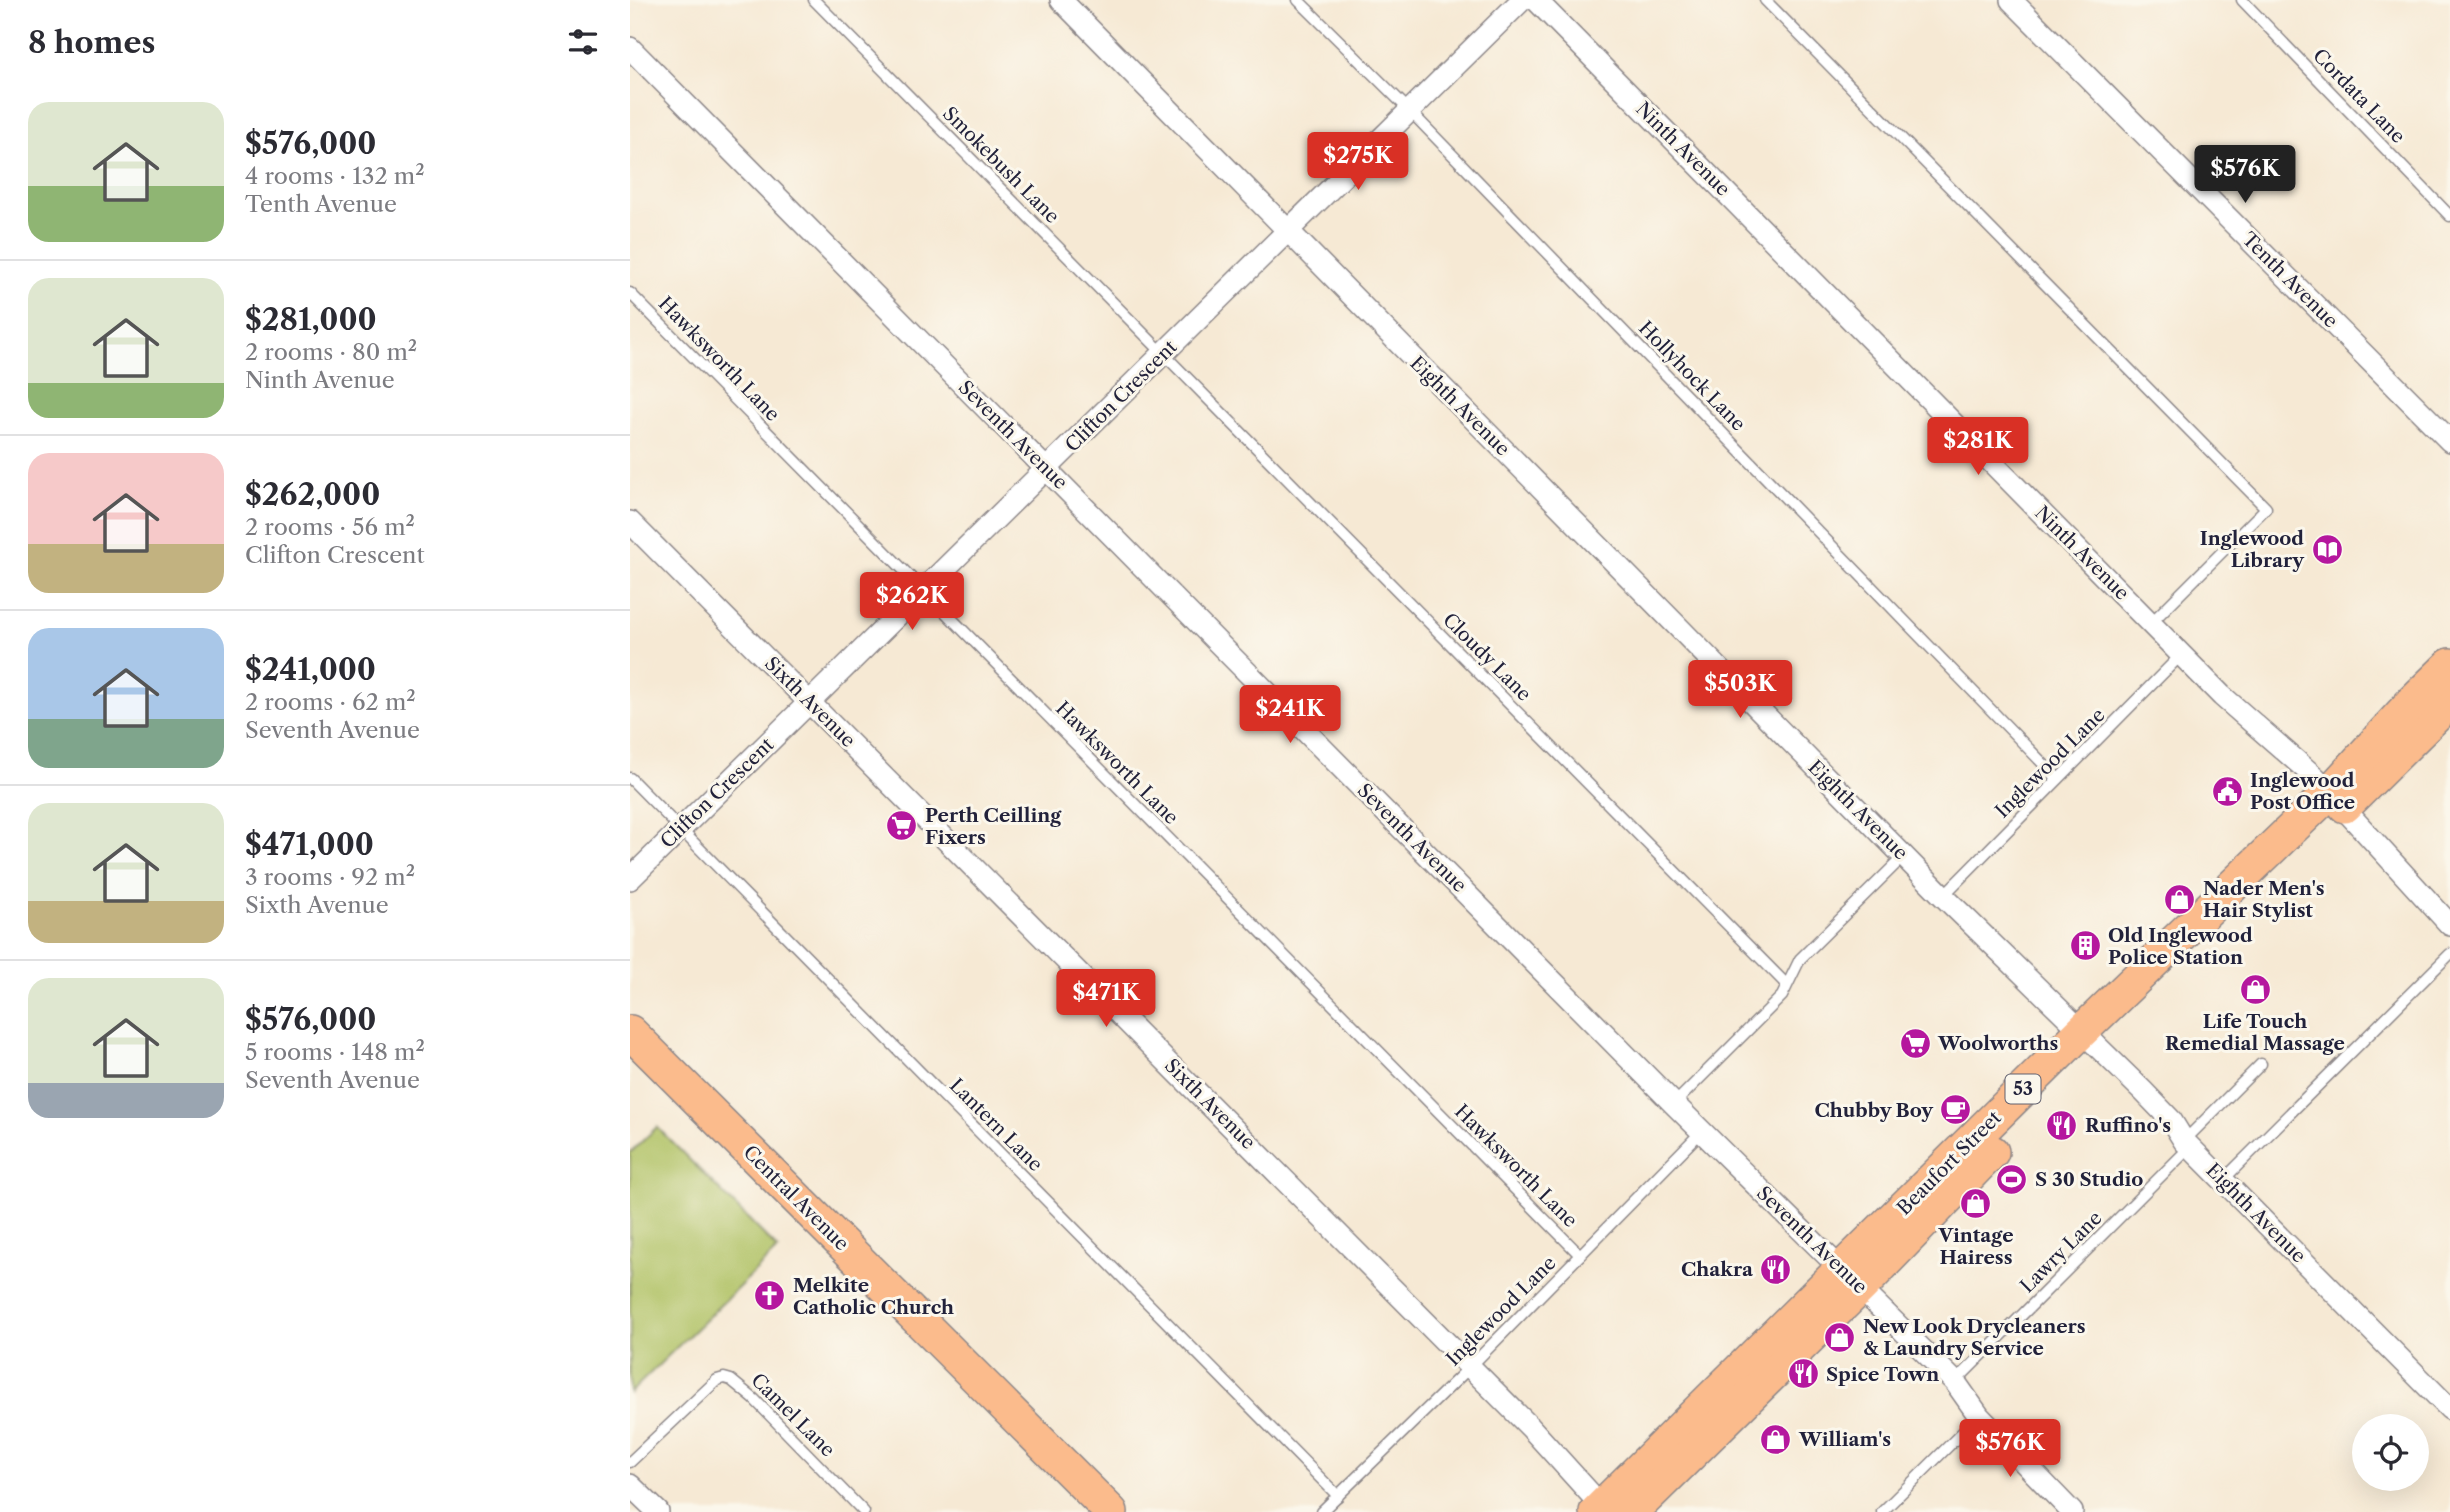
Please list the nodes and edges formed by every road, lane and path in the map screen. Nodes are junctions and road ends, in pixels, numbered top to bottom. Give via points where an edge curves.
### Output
1 (814, 0) edge
2 (1060, 0) edge
3 (1298, 0) edge
4 (1522, 0) edge
5 (1536, 0) edge
6 (1765, 0) edge
7 (2011, 0) edge
8 (2242, 0) edge
9 (630, 48) edge
10 (1410, 111) junction
11 (2450, 216) edge
12 (1288, 231) junction
13 (630, 293) edge
14 (1164, 354) junction
15 (2450, 441) edge
16 (1047, 469) junction
17 (630, 522) edge
18 (923, 592) junction
19 (2151, 623) junction
20 (2181, 655) junction
21 (2450, 665) edge
22 (811, 702) junction
23 (2450, 702) edge
24 (630, 778) edge
25 (2058, 779) junction
26 (2337, 800) junction
27 (681, 830) junction
28 (1904, 856) junction
29 (630, 879) edge
30 (1943, 896) junction
31 (2450, 925) edge
32 (2450, 954) edge
33 (1786, 984) junction
34 (630, 1032) edge
35 (2089, 1038) junction
36 (2261, 1064) dead end
37 (1674, 1104) junction
38 (1702, 1131) junction
39 (2187, 1144) junction
40 (2223, 1180) junction
41 (1580, 1255) junction
42 (1851, 1278) junction
43 (1470, 1367) junction
44 (1955, 1382) junction
45 (2450, 1409) edge
46 (1979, 1416) junction
47 (630, 1462) edge
48 (630, 1485) edge
49 (1338, 1496) junction
50 (1609, 1511) edge
51 (658, 1512) edge
52 (864, 1512) edge
53 (1111, 1512) edge
54 (1321, 1512) edge
55 (1882, 1512) edge
56 (2072, 1512) edge

1 - 14 lane, Smokebush Lane
2 - 12 street, Eighth Avenue
3 - 10 lane, Hollyhock Lane
4 - 10 street, Clifton Crescent
5 - 19 street, Ninth Avenue
6 - 19 lane via 2266,508
7 - 15 street, Tenth Avenue
8 - 11 lane, Cordata Lane
9 - 16 street, Seventh Avenue
10 - 12 street, Clifton Crescent
10 - 25 lane, Hollyhock Lane
12 - 14 street, Clifton Crescent
12 - 28 street, Eighth Avenue
13 - 18 lane, Hawksworth Lane
14 - 16 street, Clifton Crescent
14 - 33 lane, Cloudy Lane
16 - 18 street, Clifton Crescent
16 - 37 street, Seventh Avenue
17 - 22 street, Sixth Avenue
18 - 22 street, Clifton Crescent
18 - 41 lane, Hawksworth Lane
19 - 20 street, Ninth Avenue
20 - 25 lane, Inglewood Lane
20 - 26 street, Ninth Avenue
21 - 26 main road, Beaufort Street / 53 via 2414,700
22 - 27 street, Clifton Crescent
22 - 43 street, Sixth Avenue
23 - 26 main road, Beaufort Street / 53
24 - 27 lane, Lantern Lane
25 - 30 lane, Inglewood Lane
26 - 31 street, Ninth Avenue
26 - 35 main road, Beaufort Street / 53
27 - 29 street, Clifton Crescent
27 - 49 lane, Lantern Lane
28 - 30 street, Eighth Avenue
28 - 33 lane via 1800,959
30 - 35 street, Eighth Avenue
32 - 40 lane
33 - 37 lane via 1782,996
34 - 53 main road, Central Avenue
35 - 39 street, Eighth Avenue via 2171,1120
35 - 42 main road, Beaufort Street / 53
36 - 39 lane, Lawry Lane
37 - 38 street, Seventh Avenue
38 - 41 lane, Inglewood Lane
38 - 42 street, Seventh Avenue
39 - 40 street, Eighth Avenue
39 - 44 lane, Lawry Lane
40 - 45 street, Eighth Avenue
41 - 43 lane, Inglewood Lane
42 - 44 street, Seventh Avenue
42 - 50 main road, Beaufort Street / 53
43 - 49 lane, Inglewood Lane
43 - 50 street, Sixth Avenue
44 - 46 street, Seventh Avenue
46 - 55 lane
46 - 56 street, Seventh Avenue
47 - 52 lane, Camel Lane via 724,1378 754,1399
48 - 51 street
49 - 54 lane, Inglewood Lane

